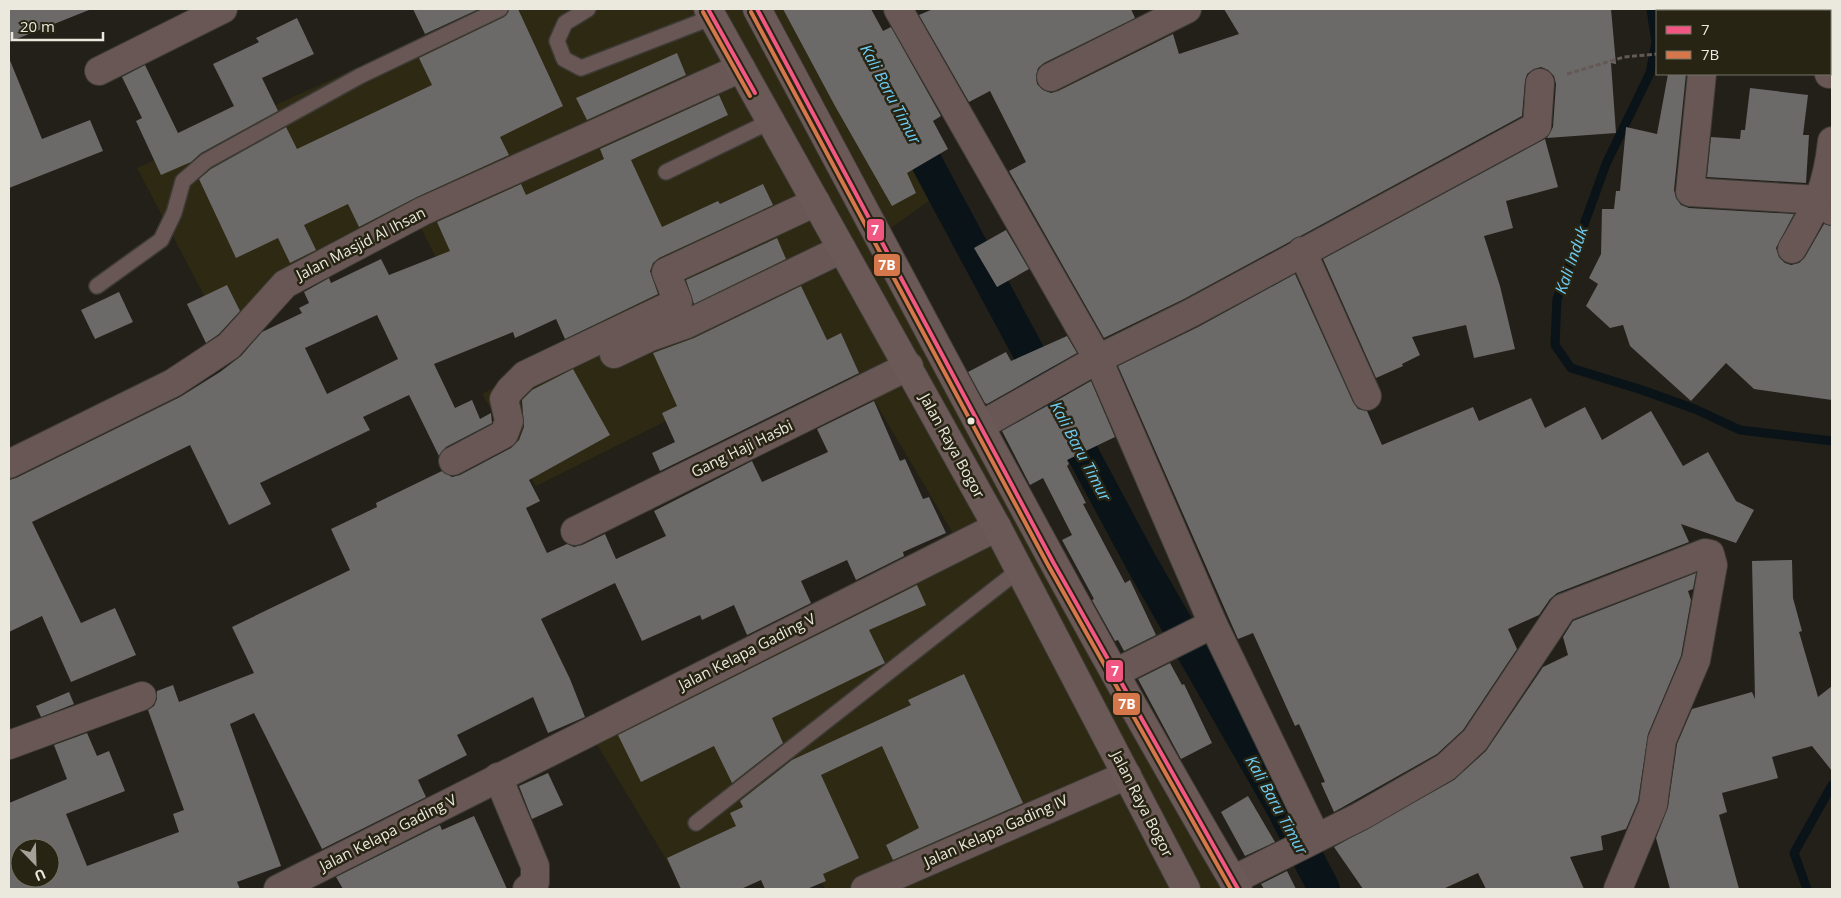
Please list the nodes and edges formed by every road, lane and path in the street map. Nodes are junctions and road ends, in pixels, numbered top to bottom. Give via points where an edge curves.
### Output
1 (223, 9) edge
2 (500, 9) edge
3 (588, 9) edge
4 (757, 9) edge
5 (898, 9) edge
6 (1187, 9) edge
7 (711, 13) edge
8 (1656, 54) edge
9 (741, 68) junction
10 (99, 71) dead end
11 (1702, 75) edge
12 (1052, 77) dead end
13 (1540, 83) joint
14 (771, 121) junction
15 (1831, 151) edge
16 (666, 172) dead end
17 (816, 202) junction
18 (1826, 205) edge
19 (842, 249) junction
20 (1792, 249) dead end
21 (1302, 251) junction
22 (97, 286) dead end
23 (614, 354) dead end
24 (1098, 359) junction
25 (909, 366) junction
26 (1367, 396) dead end
27 (980, 426) junction
28 (453, 461) dead end
29 (9, 464) edge
30 (997, 527) junction
31 (575, 531) dead end
32 (1019, 570) junction
33 (1209, 626) junction
34 (1115, 673) junction
35 (142, 696) dead end
36 (9, 745) edge
37 (1127, 775) junction
38 (498, 777) junction
39 (696, 823) dead end
40 (1313, 838) junction
41 (1235, 885) edge
42 (278, 889) edge
43 (527, 889) edge
44 (866, 889) edge
45 (1186, 889) edge
46 (1618, 889) edge

1 - 10 street
2 - 22 lane via 360,76 206,161 183,181 174,213 161,240
3 - 7 lane via 565,23 557,41 564,59 580,68
4 - 27 highway
5 - 24 street
6 - 12 street
7 - 9 highway, Jalan Raya Bogor
8 - 13 path via 1624,57
9 - 14 highway, Jalan Raya Bogor
9 - 29 street, Jalan Masjid Al Ihsan via 423,211 285,284 229,346 172,383
11 - 18 street via 1690,192
13 - 21 street via 1538,126
14 - 16 lane
14 - 17 highway, Jalan Raya Bogor
15 - 18 street
17 - 19 highway, Jalan Raya Bogor
17 - 28 street via 666,272 678,302 525,375 504,399 509,421 504,434
18 - 20 street
19 - 23 street via 687,324
19 - 25 highway, Jalan Raya Bogor
21 - 24 street via 1191,313
21 - 26 street
24 - 27 street
24 - 33 street
25 - 30 highway, Jalan Raya Bogor
25 - 31 street, Gang Haji Hasbi
27 - 34 highway
30 - 32 highway, Jalan Raya Bogor
30 - 38 street, Jalan Kelapa Gading V
32 - 37 highway, Jalan Raya Bogor
32 - 39 lane
33 - 34 street
33 - 40 street
34 - 41 highway
35 - 36 street
37 - 44 street, Jalan Kelapa Gading IV
37 - 45 highway, Jalan Raya Bogor
38 - 42 street, Jalan Kelapa Gading V
38 - 43 street via 535,866 535,882
40 - 41 street
40 - 46 street via 1361,816 1438,772 1463,753 1563,608 1705,553 1710,554 1713,565 1696,660 1662,740 1653,805

